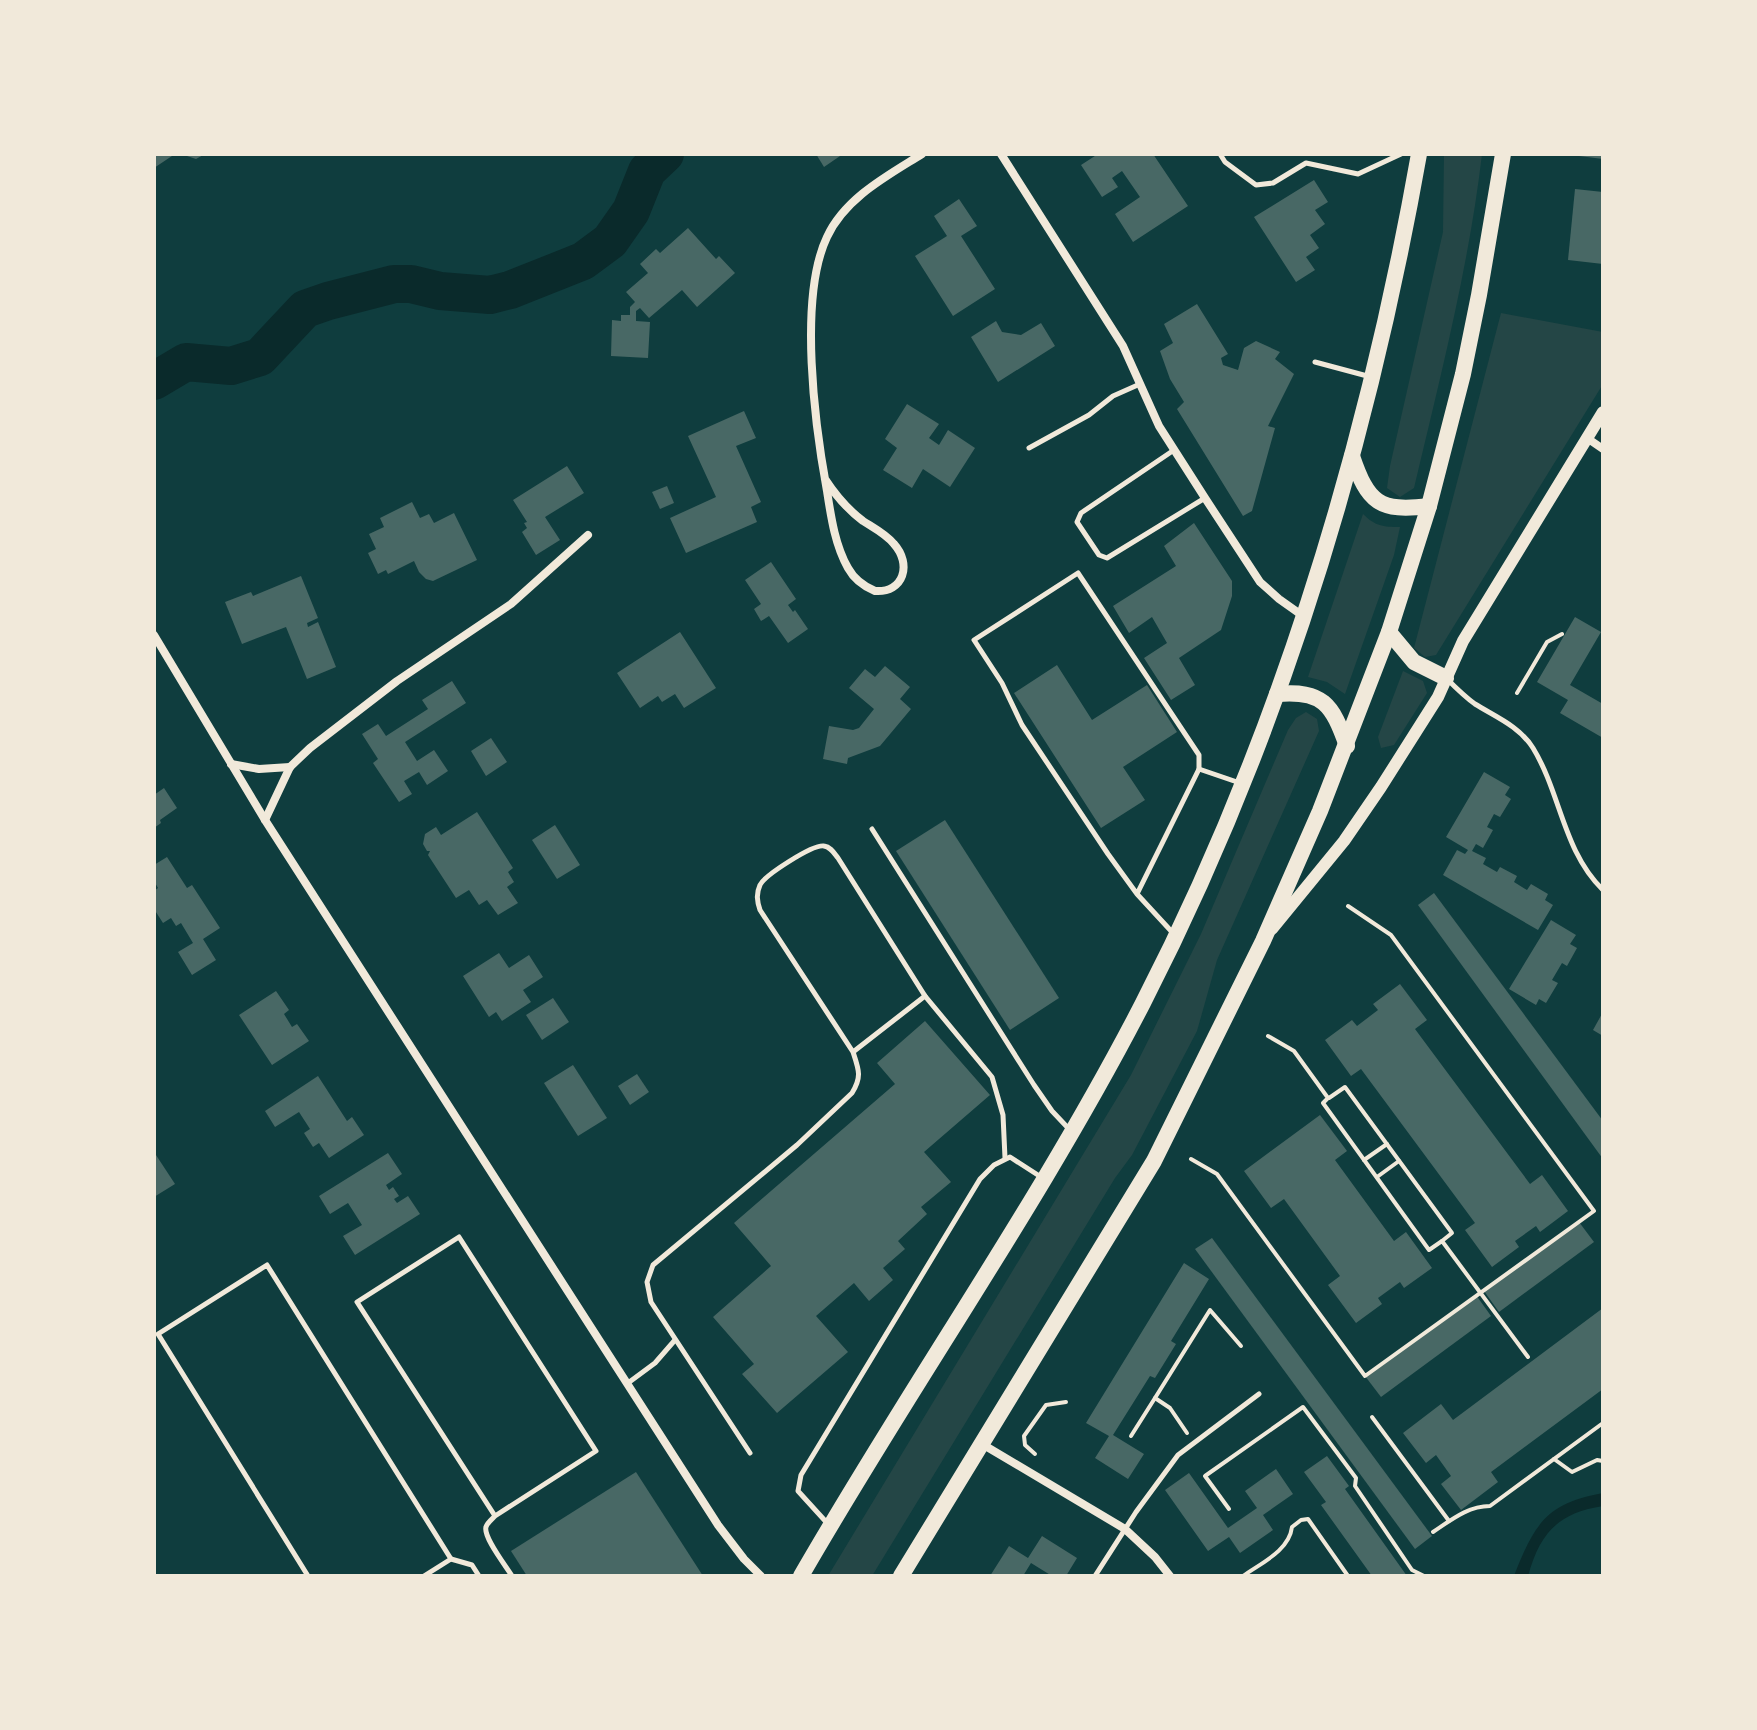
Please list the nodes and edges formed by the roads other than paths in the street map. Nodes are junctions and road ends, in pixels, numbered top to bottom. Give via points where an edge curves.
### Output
1 (922, 154) edge
2 (1001, 154) edge
3 (1220, 154) edge
4 (1308, 154) edge
5 (1401, 154) edge
6 (1419, 154) edge
7 (1503, 154) edge
8 (1306, 163) junction
9 (1315, 362) dead end
10 (1372, 377) junction
11 (1141, 384) junction
12 (1603, 412) edge
13 (1587, 438) junction
14 (1029, 448) dead end
15 (1603, 449) edge
16 (1174, 450) junction
17 (1352, 456) junction
18 (825, 479) junction
19 (1205, 498) junction
20 (1429, 506) junction
21 (588, 535) dead end
22 (1303, 616) junction
23 (1389, 632) junction
24 (154, 635) edge
25 (1446, 678) junction
26 (1277, 694) junction
27 (1347, 746) junction
28 (231, 764) junction
29 (290, 767) junction
30 (1199, 769) junction
31 (1242, 784) junction
32 (265, 820) junction
33 (872, 829) dead end
34 (1603, 890) edge
35 (1137, 894) junction
36 (1175, 936) junction
37 (1263, 941) junction
38 (925, 996) junction
39 (853, 1052) junction
40 (1072, 1132) junction
41 (1005, 1158) junction
42 (1045, 1179) junction
43 (675, 1340) junction
44 (628, 1383) junction
45 (1259, 1394) dead end
46 (982, 1444) junction
47 (750, 1453) dead end
48 (495, 1516) junction
49 (830, 1526) junction
50 (1125, 1529) junction
51 (451, 1559) junction
52 (308, 1576) edge
53 (424, 1576) edge
54 (479, 1576) edge
55 (512, 1576) edge
56 (761, 1576) edge
57 (801, 1576) edge
58 (901, 1576) edge
59 (1095, 1576) edge
60 (1170, 1576) edge

1 - 18 street via 849,206 821,251 812,314 816,433
2 - 11 street via 1123,346
3 - 8 lane via 1256,185 1273,183
4 - 8 lane
5 - 8 lane via 1358,174
6 - 10 main road
7 - 20 main road via 1479,295
9 - 10 lane
10 - 17 main road
11 - 14 lane
11 - 16 street
12 - 13 street
13 - 15 street
13 - 25 street via 1463,641
16 - 19 street
16 - 19 lane via 1081,513 1077,522 1099,555 1107,558
17 - 20 main road via 1361,481 1380,504 1404,509
17 - 22 main road
18 - 18 street via 839,500 897,546 903,574 892,589 866,587 847,567
19 - 22 street via 1260,582
20 - 23 main road
21 - 29 street via 511,604 397,681
22 - 26 main road
23 - 25 main road via 1414,662
23 - 27 main road
24 - 28 street
25 - 34 lane via 1472,702 1519,730 1532,746 1575,853
25 - 37 street via 1344,841
26 - 27 main road via 1320,698 1338,721
26 - 31 main road
27 - 37 main road
28 - 29 street
28 - 32 street
29 - 32 street
30 - 31 lane
30 - 35 lane
30 - 35 lane via 1199,755 1078,573 974,640 1022,725
31 - 36 main road
32 - 44 street
33 - 40 lane via 1034,1085
35 - 36 lane
36 - 40 main road
37 - 46 main road via 1154,1161
38 - 39 lane
38 - 39 lane via 830,848 812,847 763,880 756,900 760,910
38 - 41 lane via 992,1077 1003,1115
39 - 43 lane via 861,1074 852,1093 650,1271 647,1291
40 - 42 main road
41 - 42 lane via 1014,1158
41 - 49 lane via 980,1179 966,1200 801,1475 800,1495
42 - 49 main road
43 - 44 lane
43 - 47 lane
44 - 56 street via 718,1525
45 - 50 lane via 1178,1455
46 - 50 street
46 - 58 main road
48 - 48 lane via 596,1451 459,1237 357,1302
48 - 55 lane via 485,1532
49 - 57 main road
50 - 59 lane
50 - 60 street
51 - 52 lane via 267,1265 158,1334
51 - 53 lane
51 - 54 lane via 472,1565

